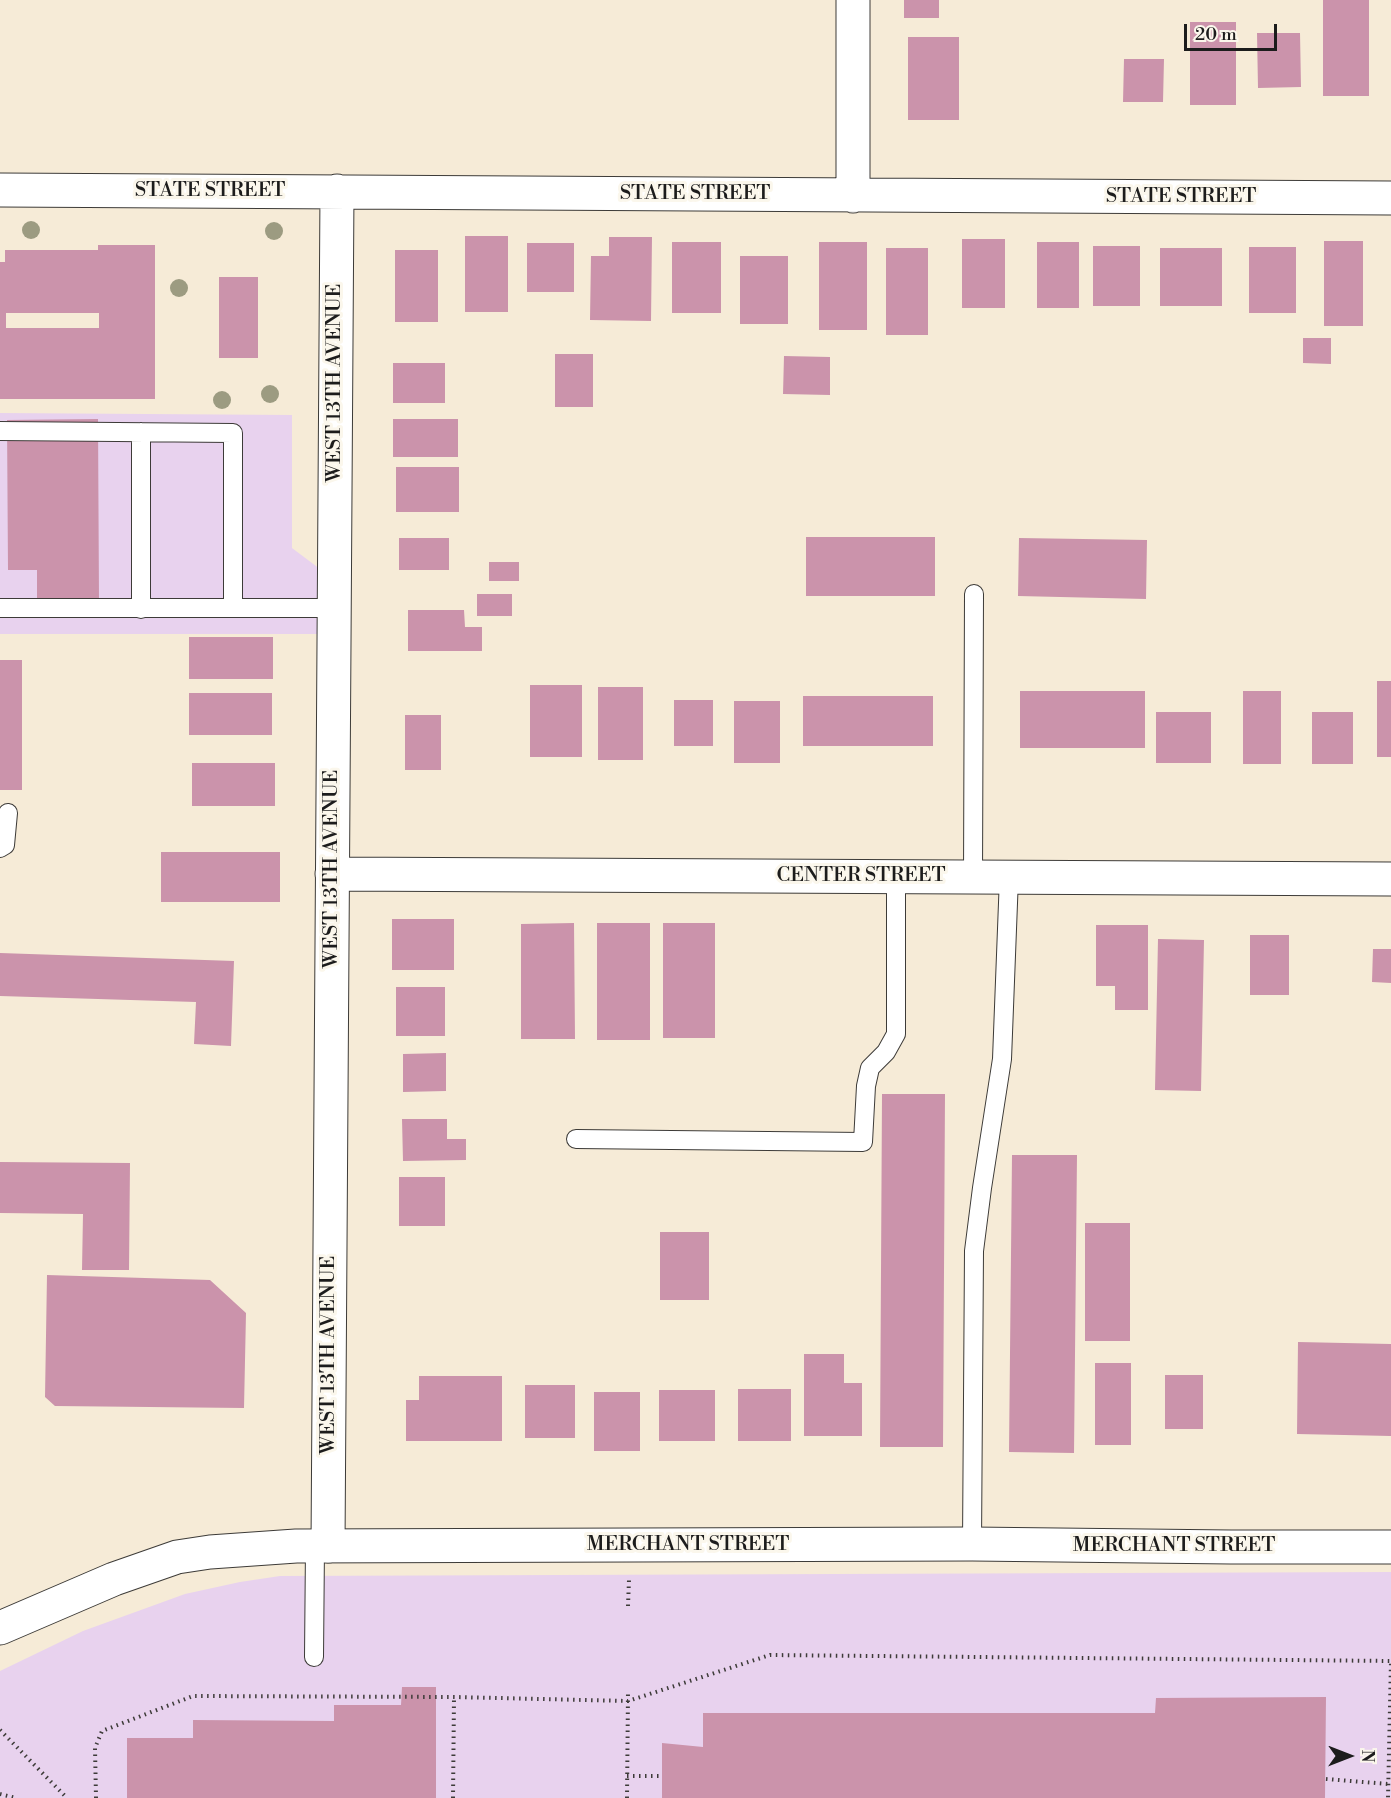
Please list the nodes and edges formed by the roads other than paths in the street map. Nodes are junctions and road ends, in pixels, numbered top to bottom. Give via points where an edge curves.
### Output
1 (853, 0) edge
2 (0, 190) edge
3 (337, 191) junction
4 (853, 196) junction
5 (1391, 198) edge
6 (0, 431) edge
7 (141, 432) junction
8 (974, 594) dead end
9 (0, 608) edge
10 (233, 608) junction
11 (333, 608) junction
12 (141, 609) junction
13 (8, 813) dead end
14 (0, 848) edge
15 (332, 874) junction
16 (896, 877) junction
17 (973, 877) junction
18 (1009, 878) junction
19 (1391, 879) edge
20 (576, 1139) dead end
21 (972, 1544) junction
22 (322, 1546) junction
23 (1391, 1547) edge
24 (0, 1628) edge
25 (314, 1657) dead end

1 - 4 street
2 - 3 street, STATE STREET
3 - 4 street, STATE STREET
3 - 11 street, WEST 13TH AVENUE
4 - 5 street, STATE STREET
6 - 7 lane
7 - 10 lane via 233,433
7 - 12 lane
8 - 17 lane
9 - 12 lane
10 - 11 lane
10 - 12 lane
11 - 15 street, WEST 13TH AVENUE
13 - 14 lane via 5,845
15 - 16 street, CENTER STREET
15 - 22 street, WEST 13TH AVENUE
16 - 17 street, CENTER STREET
16 - 20 lane via 896,1034 870,1068 863,1142
17 - 18 street, CENTER STREET
18 - 19 street, CENTER STREET
18 - 21 lane via 1002,1059 974,1251
21 - 22 street, MERCHANT STREET
21 - 23 street, MERCHANT STREET
22 - 24 street, MERCHANT STREET via 177,1557 114,1579
22 - 25 lane

